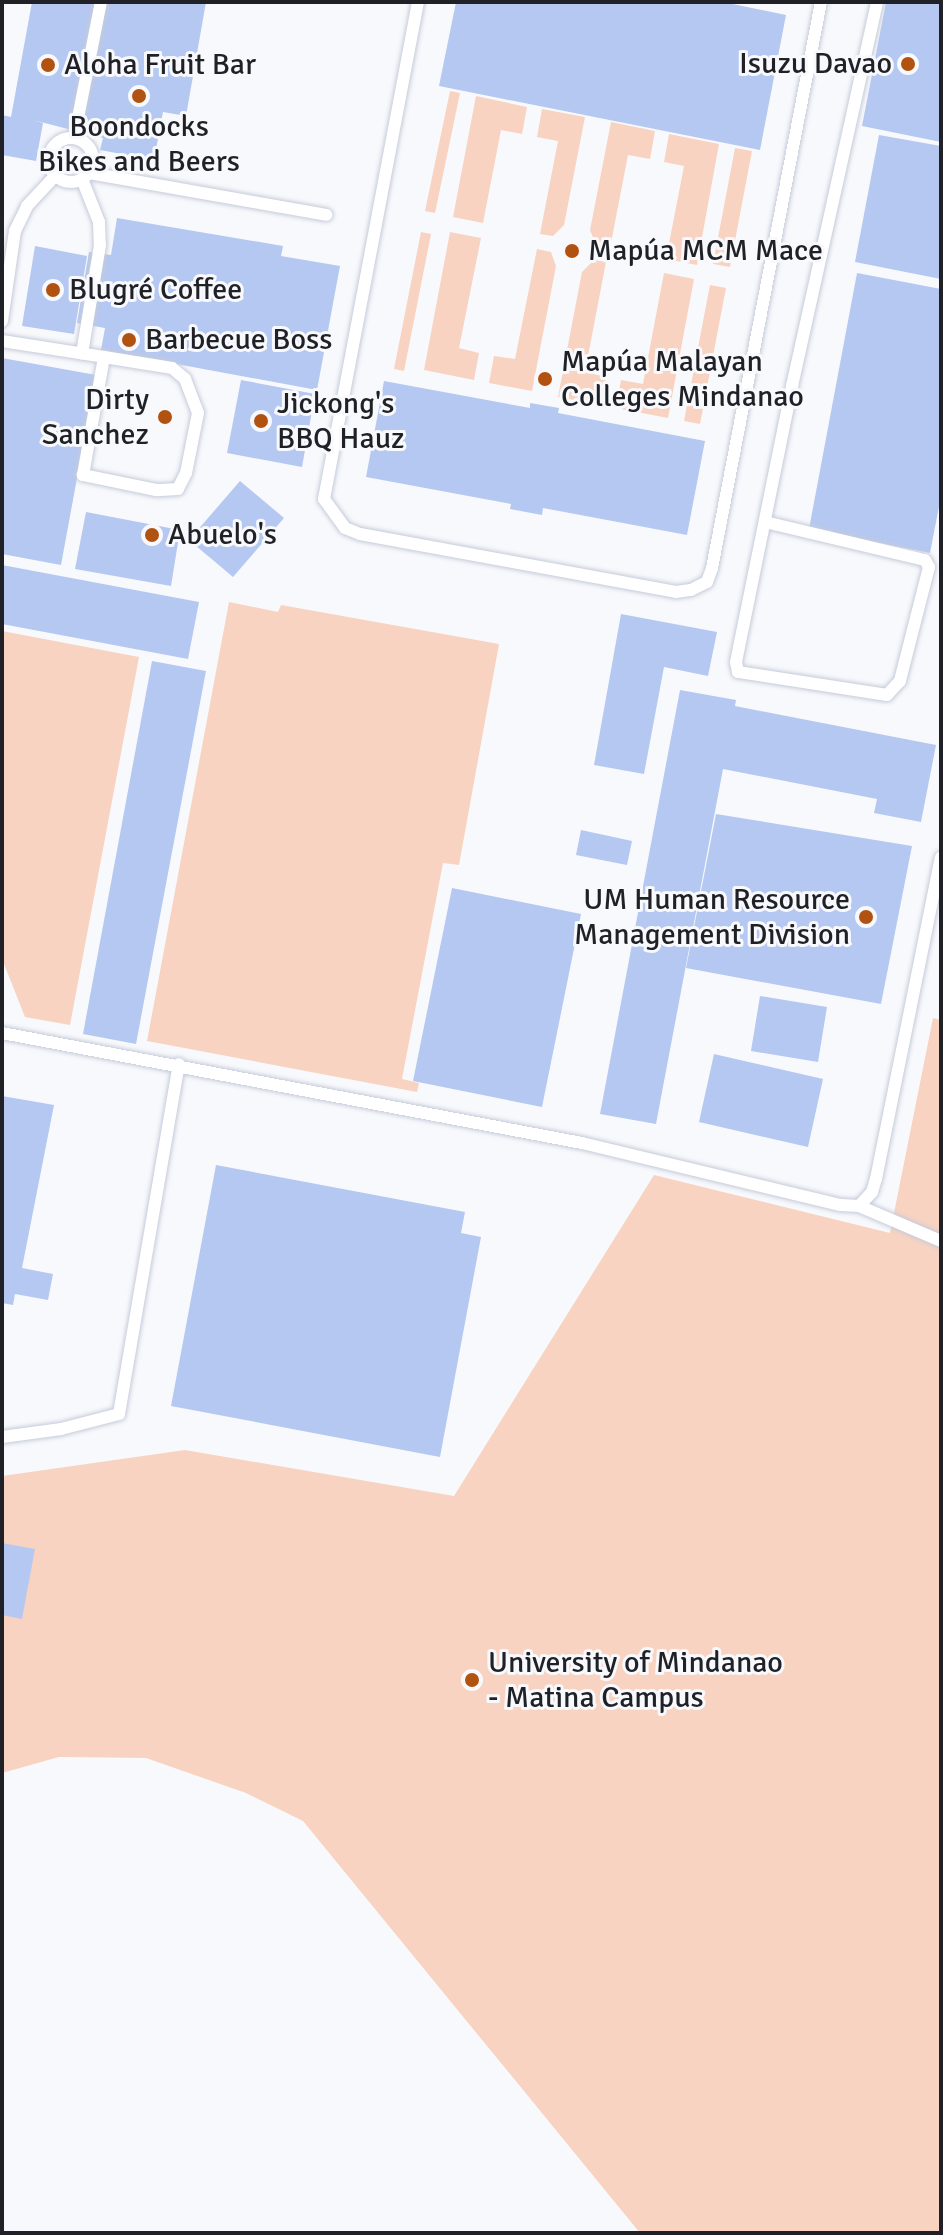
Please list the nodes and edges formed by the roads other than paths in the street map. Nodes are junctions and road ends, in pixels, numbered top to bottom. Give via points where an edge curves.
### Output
1 (101, 2) edge
2 (418, 2) edge
3 (821, 2) edge
4 (877, 2) edge
5 (74, 138) junction
6 (55, 176) junction
7 (86, 176) junction
8 (326, 215) dead end
9 (2, 321) edge
10 (2, 341) edge
11 (82, 354) junction
12 (104, 357) junction
13 (765, 522) junction
14 (941, 858) edge
15 (2, 1033) edge
16 (179, 1064) junction
17 (859, 1206) junction
18 (941, 1241) edge
19 (2, 1437) edge

1 - 5 lane
2 - 3 lane via 324,499 345,528 360,534 676,592 707,582 712,568
4 - 13 lane
5 - 6 lane via 52,147 48,162
5 - 7 lane via 89,147 93,165
6 - 7 lane via 73,183
6 - 9 lane via 27,206 15,231
7 - 8 lane
7 - 11 lane via 100,245
10 - 11 lane
11 - 12 lane
12 - 12 lane via 172,368 185,379 198,413 178,489 169,492 83,475
13 - 13 lane via 738,672 887,695 900,681 929,567 925,560
14 - 17 lane via 876,1179
15 - 16 lane
16 - 17 lane via 582,1143
16 - 19 lane via 119,1414
17 - 18 lane

